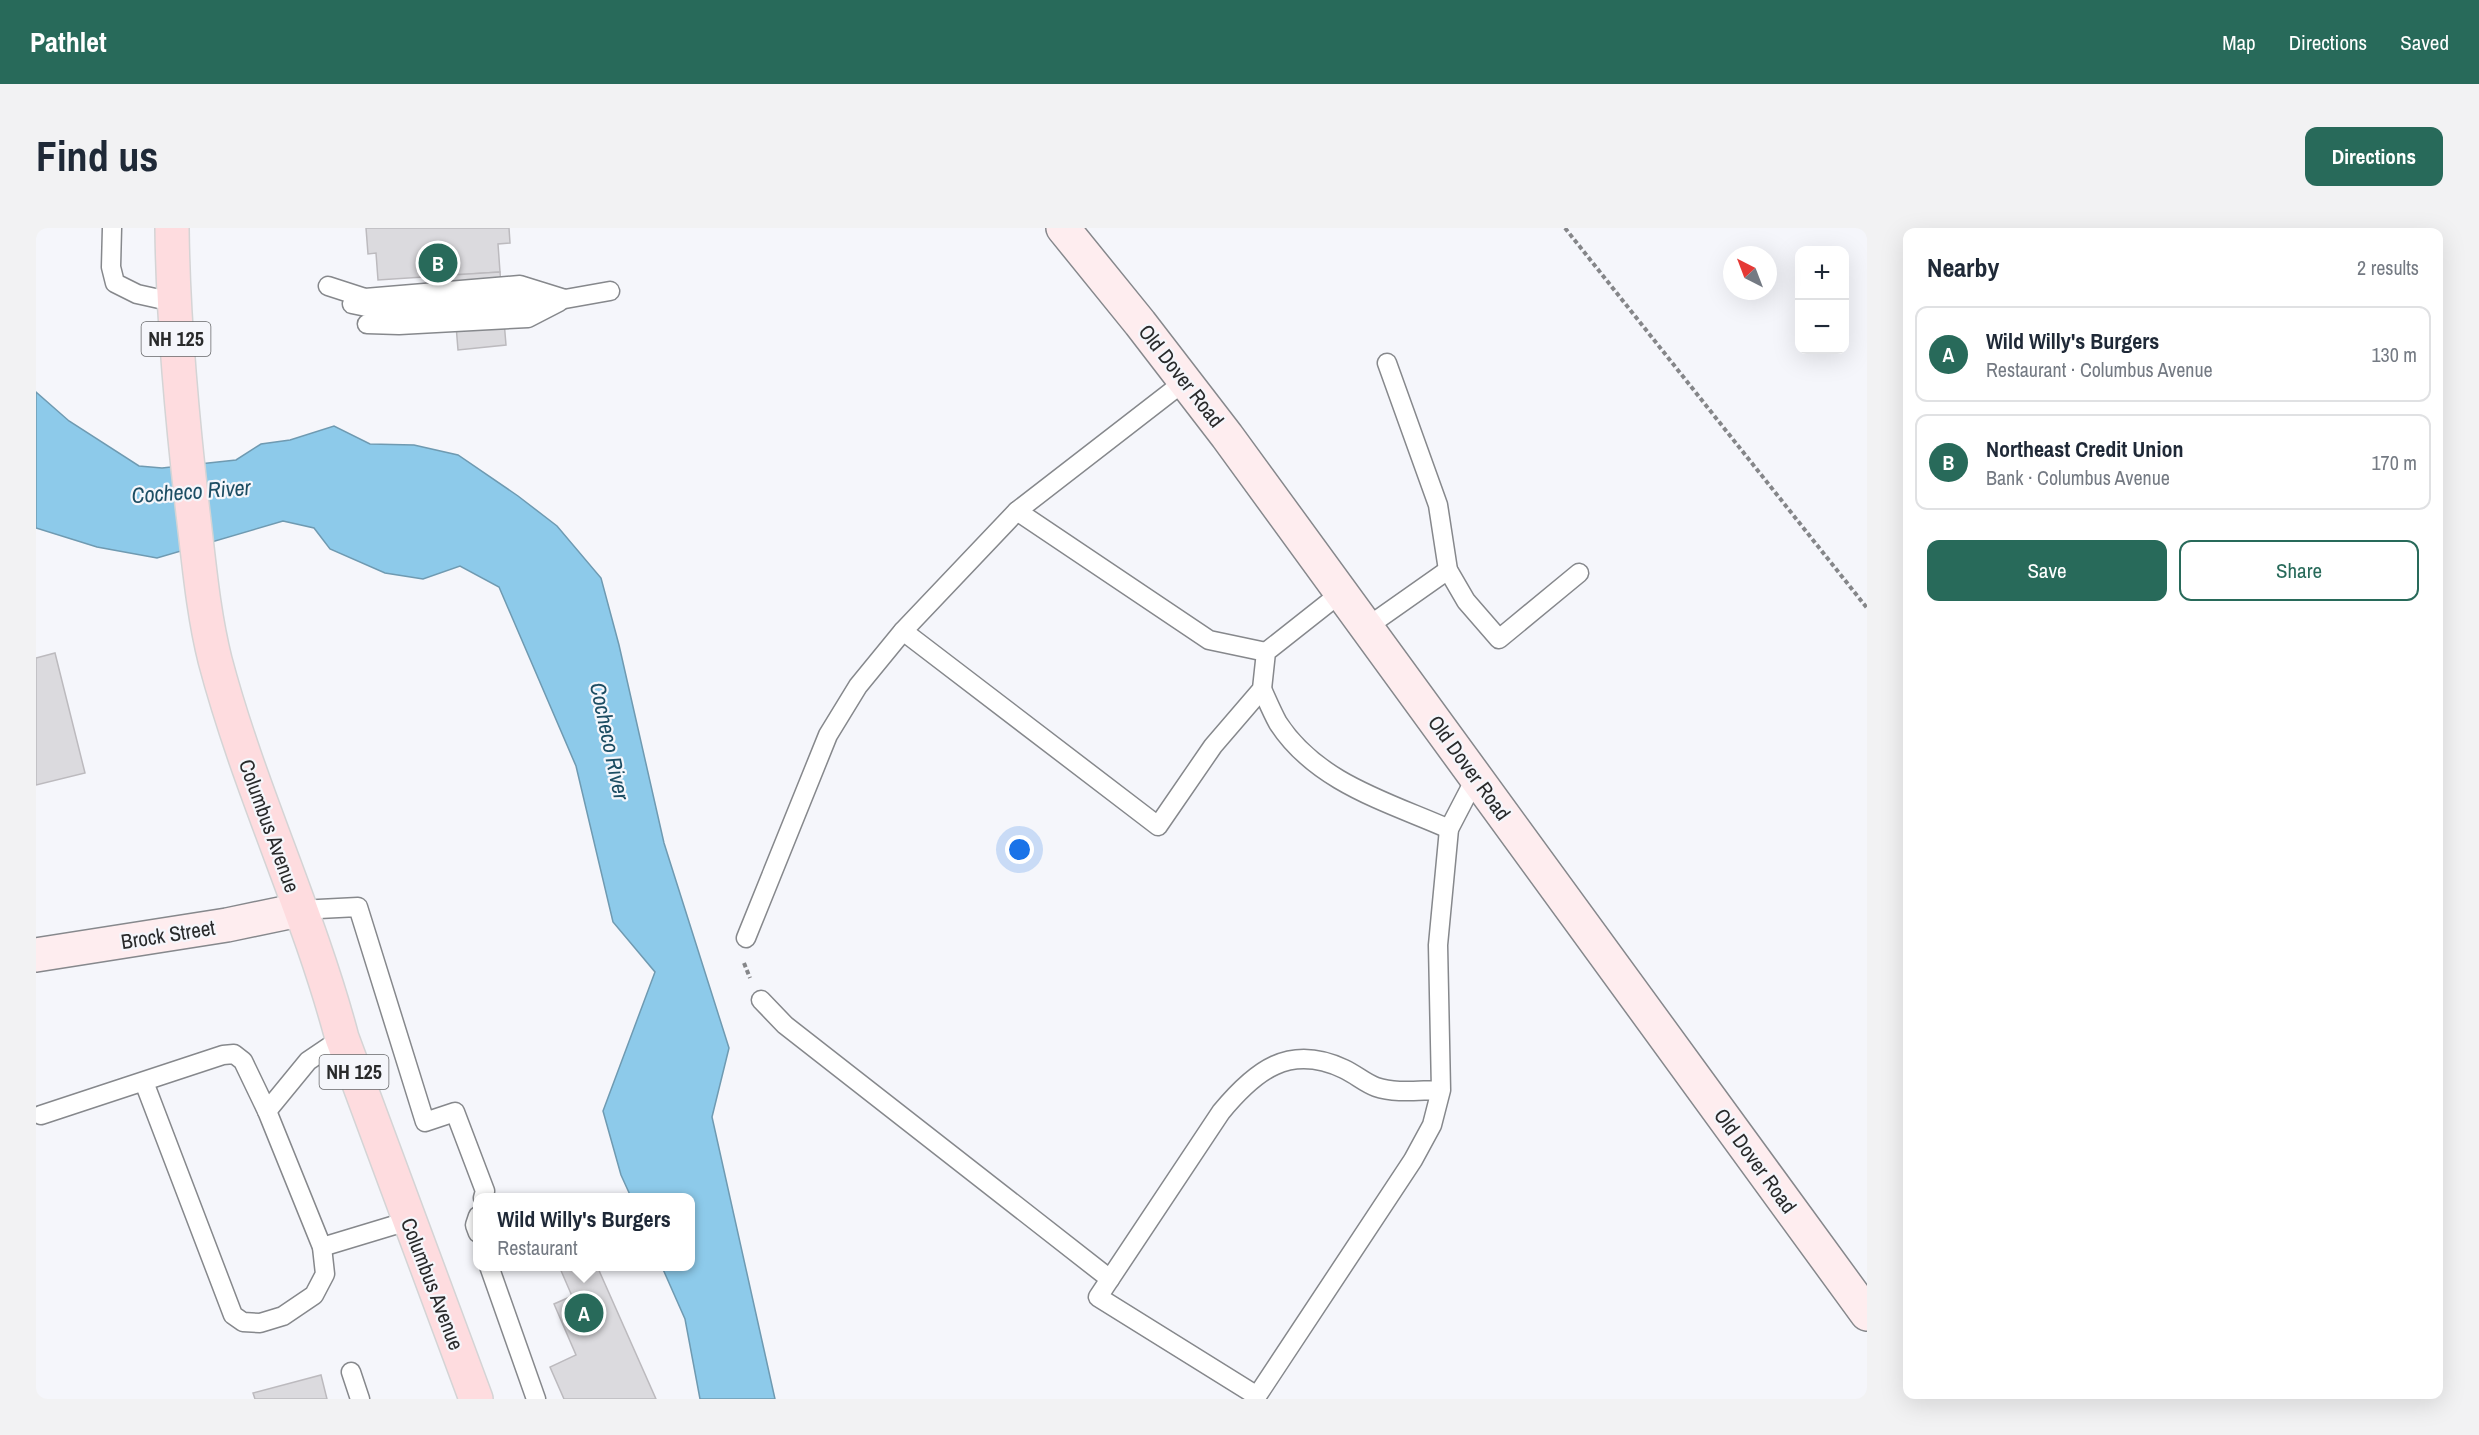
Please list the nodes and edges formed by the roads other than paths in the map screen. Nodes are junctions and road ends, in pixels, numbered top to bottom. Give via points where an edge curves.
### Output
1 (112, 228) edge
2 (172, 228) edge
3 (1063, 228) edge
4 (328, 286) dead end
5 (610, 291) dead end
6 (565, 299) junction
7 (173, 302) junction
8 (340, 302) dead end
9 (367, 324) dead end
10 (1387, 363) dead end
11 (1185, 381) junction
12 (1017, 511) junction
13 (1448, 570) junction
14 (1579, 573) dead end
15 (1342, 592) junction
16 (1367, 627) junction
17 (903, 631) junction
18 (1266, 652) junction
19 (1262, 689) junction
20 (1476, 777) junction
21 (1449, 829) junction
22 (299, 910) junction
23 (746, 938) road end
24 (36, 956) edge
25 (762, 1000) road end
26 (342, 1038) junction
27 (144, 1082) junction
28 (1441, 1090) junction
29 (267, 1111) junction
30 (41, 1115) dead end
31 (485, 1193) edge
32 (408, 1221) junction
33 (322, 1247) junction
34 (491, 1271) edge
35 (1110, 1279) junction
36 (1867, 1314) edge
37 (351, 1372) dead end
38 (360, 1399) edge
39 (476, 1399) edge
40 (536, 1399) edge

1 - 7 lane via 111,267 115,283 137,294
2 - 7 main road, Columbus Avenue / NH 125
3 - 11 street, Old Dover Road
4 - 6 lane via 365,298 520,285
5 - 6 lane
6 - 8 lane via 381,310
6 - 9 lane via 528,318 399,326
7 - 22 main road, Columbus Avenue / NH 125 via 185,449 201,585 215,659
10 - 13 lane via 1438,505
11 - 12 lane
11 - 15 street, Old Dover Road
12 - 17 lane
12 - 18 lane via 1209,640
13 - 14 lane via 1466,601 1499,639
13 - 16 lane
15 - 16 street, Old Dover Road
15 - 18 lane
16 - 20 street, Old Dover Road
17 - 19 lane via 1158,826 1213,746
17 - 23 lane via 858,686 828,735
18 - 19 lane
19 - 21 lane via 1278,722 1298,748 1323,770 1359,791
20 - 21 lane
20 - 36 street, Old Dover Road
21 - 28 lane via 1438,945
22 - 24 street, Brock Street
22 - 26 main road, Columbus Avenue / NH 125 via 327,980
22 - 31 lane via 358,907 425,1122 455,1112
25 - 35 lane via 785,1025
26 - 29 lane via 308,1061
26 - 32 main road, Columbus Avenue / NH 125
27 - 29 lane via 234,1054 243,1061
27 - 30 lane
27 - 33 lane via 232,1315 243,1322 260,1323 283,1316 314,1295 326,1274
28 - 35 lane via 1376,1087 1343,1068 1314,1058 1288,1060 1266,1069 1242,1086 1221,1112
28 - 35 lane via 1432,1125 1413,1160 1257,1396 1098,1297
29 - 33 lane
32 - 33 lane
32 - 39 main road, Columbus Avenue / NH 125
34 - 40 lane
37 - 38 lane

